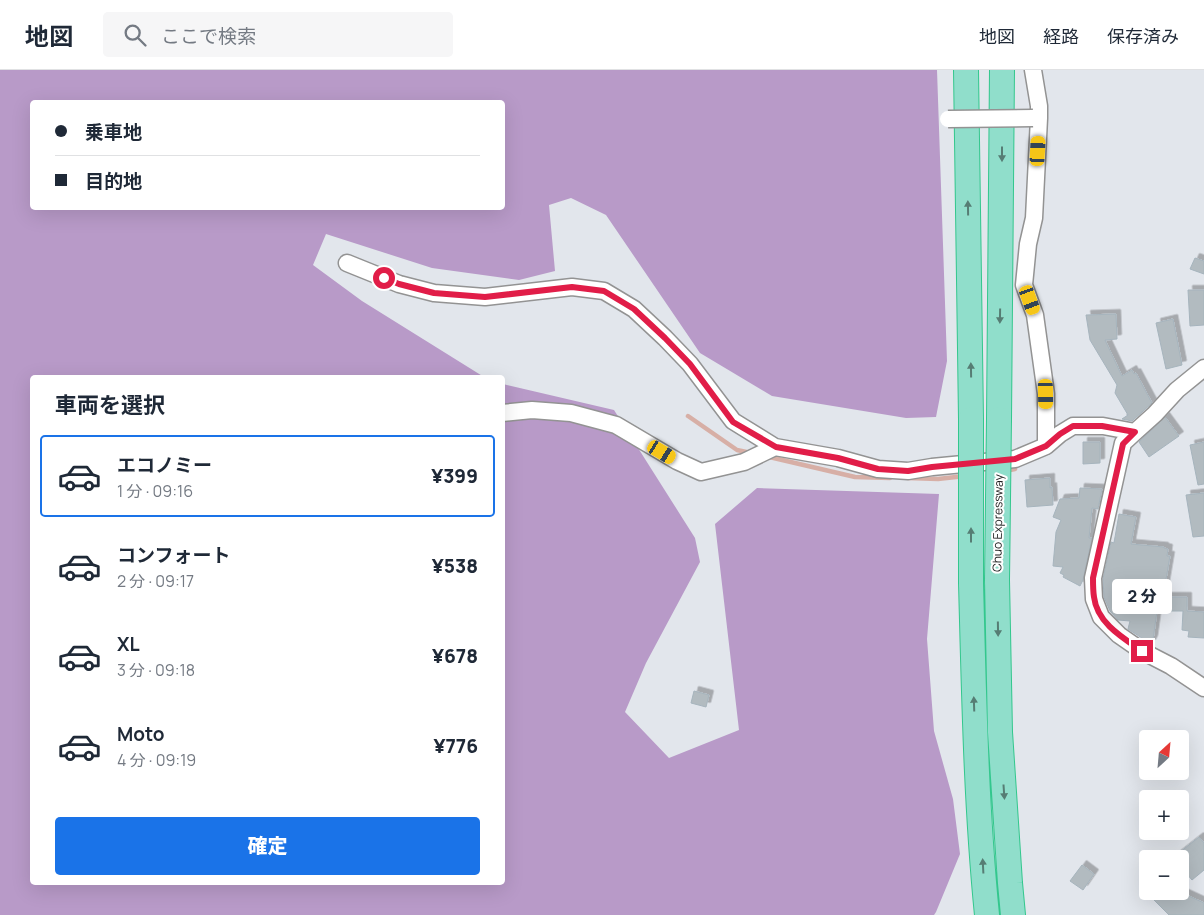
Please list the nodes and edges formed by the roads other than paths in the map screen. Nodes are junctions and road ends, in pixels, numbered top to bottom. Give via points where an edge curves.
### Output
1 (966, 70) edge
2 (1002, 70) edge
3 (1033, 70) edge
4 (1036, 118) junction
5 (948, 119) dead end
6 (347, 263) dead end
7 (1203, 369) edge
8 (505, 412) edge
9 (1135, 432) junction
10 (1046, 446) junction
11 (776, 447) junction
12 (1204, 688) edge
13 (987, 915) edge
14 (1013, 915) edge

13 -> 1 highway, bridge via 975,731 971,583
2 -> 14 highway, Chuo Expressway, bridge via 997,580 1000,732
3 - 4 street via 1040,106
4 - 5 street, bridge
4 - 10 street via 1034,218 1024,285 1035,315 1046,394
6 - 11 street via 399,284 434,293 485,297 572,287 604,291 634,309 665,338 690,364 733,422
7 - 9 street
8 - 11 street via 571,413 616,425 701,472 744,462
9 - 10 street via 1102,426 1073,426
9 - 12 street via 1123,444 1093,578 1094,599 1100,617 1119,635
10 - 11 street via 1015,459 908,471 878,469

